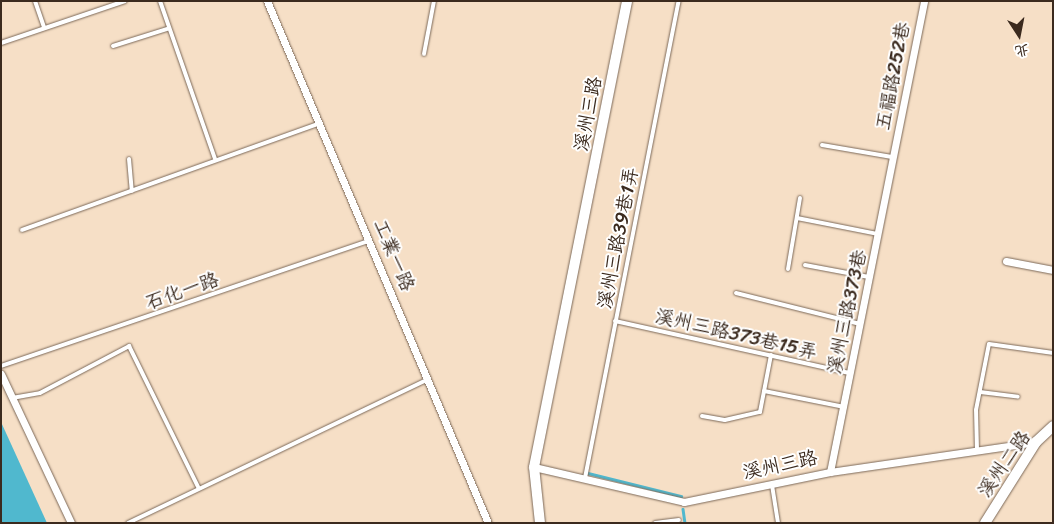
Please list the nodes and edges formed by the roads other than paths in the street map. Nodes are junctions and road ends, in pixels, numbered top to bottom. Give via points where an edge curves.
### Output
1 (35, 1) edge
2 (125, 1) edge
3 (160, 1) edge
4 (267, 1) edge
5 (434, 1) edge
6 (627, 1) edge
7 (679, 1) edge
8 (924, 1) edge
9 (44, 27) junction
10 (167, 29) junction
11 (1, 43) edge
12 (113, 46) dead end
13 (424, 54) dead end
14 (318, 124) junction
15 (822, 145) dead end
16 (129, 158) dead end
17 (894, 158) junction
18 (216, 159) junction
19 (132, 191) junction
20 (800, 198) dead end
21 (797, 218) junction
22 (22, 230) dead end
23 (880, 234) junction
24 (370, 240) junction
25 (1006, 261) dead end
26 (805, 265) dead end
27 (788, 269) dead end
28 (1053, 270) edge
29 (872, 277) junction
30 (736, 293) dead end
31 (615, 320) junction
32 (862, 324) junction
33 (1053, 353) edge
34 (770, 355) junction
35 (1, 366) edge
36 (1, 374) edge
37 (852, 374) junction
38 (427, 380) junction
39 (764, 391) junction
40 (980, 392) junction
41 (1018, 397) dead end
42 (11, 398) junction
43 (844, 407) junction
44 (702, 416) dead end
45 (1053, 426) edge
46 (1036, 442) junction
47 (977, 451) junction
48 (534, 467) junction
49 (830, 472) junction
50 (584, 480) junction
51 (772, 485) junction
52 (198, 487) junction
53 (679, 520) dead end
54 (72, 523) edge
55 (128, 523) edge
56 (488, 523) edge
57 (540, 523) edge
58 (655, 523) edge
59 (778, 523) edge
60 (985, 523) edge

1 - 9 lane
2 - 9 lane
3 - 10 lane
4 - 14 street, 工業一路
5 - 13 lane
6 - 48 street, 溪州三路
7 - 31 lane, 溪州三路39巷1弄
8 - 17 street, 五福路252巷
9 - 11 lane
10 - 12 lane
10 - 18 lane
14 - 18 lane
14 - 24 street, 工業一路
15 - 17 lane
16 - 19 lane
17 - 23 street, 溪州三路373巷
18 - 19 lane
19 - 22 lane
20 - 21 lane
21 - 23 lane
21 - 27 lane
23 - 29 street, 溪州三路373巷
24 - 35 lane, 石化一路
24 - 38 street, 工業一路
25 - 28 street
26 - 29 lane
29 - 32 street, 溪州三路373巷
30 - 32 lane
31 - 34 lane, 溪州三路373巷15弄
31 - 50 lane, 溪州三路39巷1弄
32 - 37 street, 溪州三路373巷
33 - 40 lane via 995,342 990,344
34 - 37 lane, 溪州三路373巷15弄
34 - 39 lane
36 - 42 street
37 - 43 street, 溪州三路373巷
38 - 52 lane
38 - 56 street, 工業一路
39 - 43 lane
39 - 44 lane via 760,412 725,420
40 - 41 lane
40 - 47 lane
42 - 52 lane via 40,392 129,346
42 - 54 street
43 - 49 street, 溪州三路373巷
45 - 46 street, 溪州二路
46 - 47 street, 溪州三路
46 - 60 street, 溪州二路
47 - 49 street, 溪州三路
48 - 50 street, 溪州三路
48 - 57 street, 溪州三路
49 - 51 street, 溪州三路
50 - 51 street, 溪州三路 via 684,502
51 - 59 lane
52 - 55 lane
53 - 58 lane

